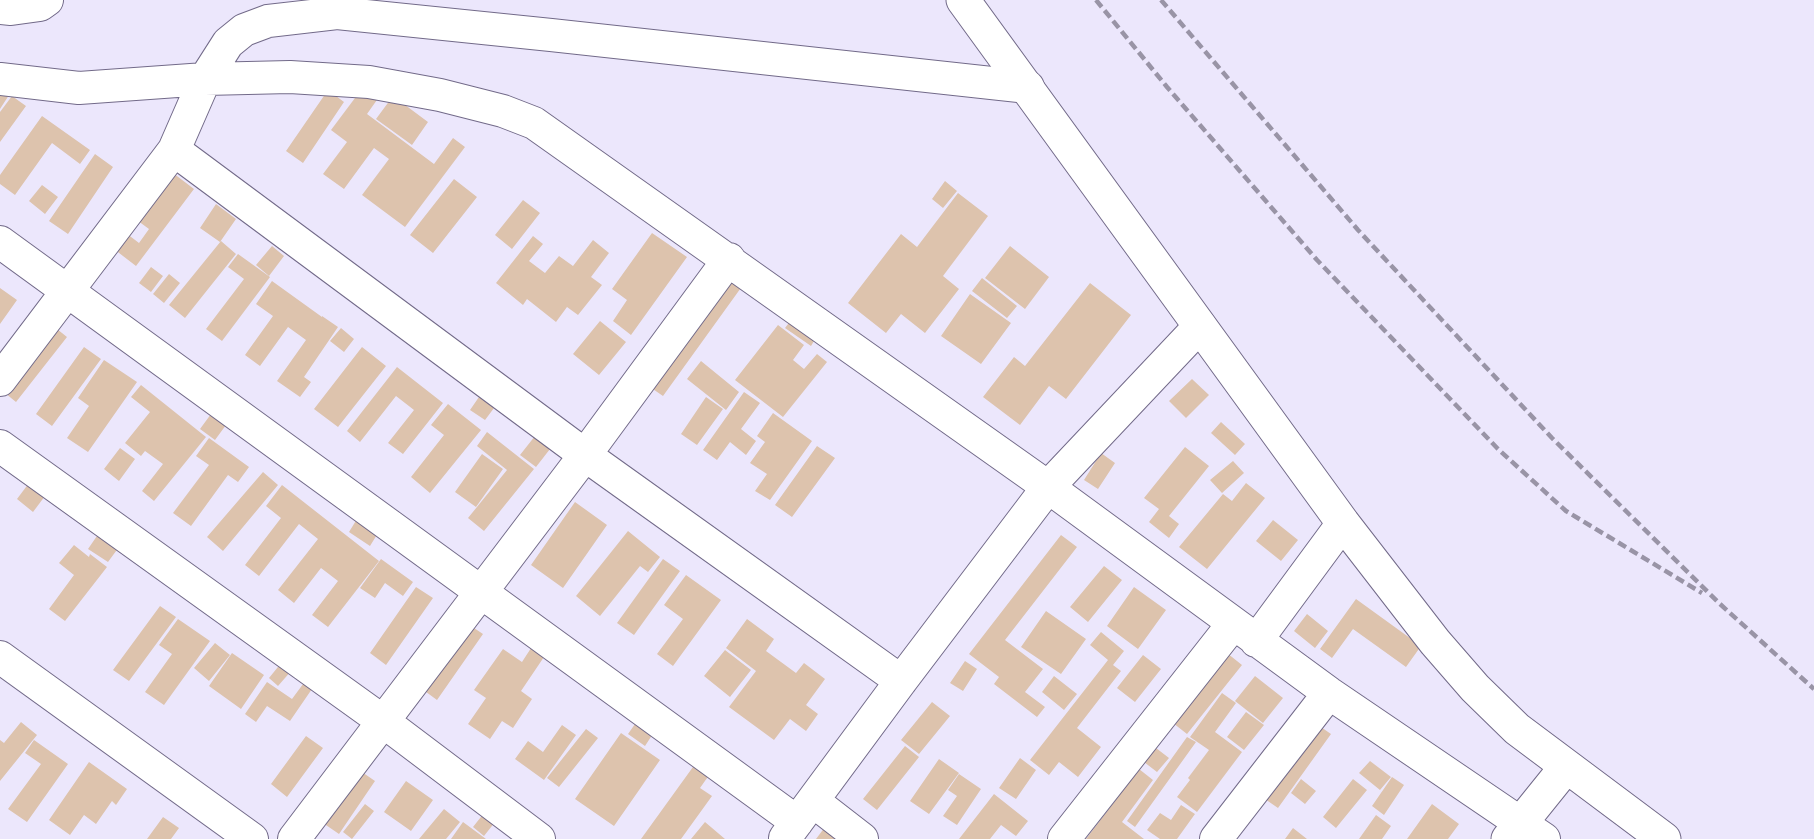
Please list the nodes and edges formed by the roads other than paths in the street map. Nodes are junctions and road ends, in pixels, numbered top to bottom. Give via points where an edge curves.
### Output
1 (47, 0) edge
2 (963, 0) edge
3 (0, 9) edge
4 (0, 79) edge
5 (205, 79) junction
6 (1028, 87) junction
7 (174, 150) junction
8 (0, 242) edge
9 (729, 259) junction
10 (68, 290) junction
11 (1200, 326) junction
12 (0, 380) edge
13 (0, 446) edge
14 (585, 455) junction
15 (1048, 487) junction
16 (1343, 523) junction
17 (481, 594) junction
18 (1245, 632) junction
19 (0, 657) edge
20 (901, 681) junction
21 (1329, 693) junction
22 (384, 722) junction
23 (1566, 767) junction
24 (798, 821) edge
25 (1524, 833) edge
26 (252, 839) edge
27 (294, 839) edge
28 (539, 839) edge
29 (862, 839) edge
30 (1064, 839) edge
31 (1216, 839) edge
32 (1664, 839) edge

1 - 3 street via 40,5
2 - 6 main road
4 - 5 street via 79,88
5 - 6 street via 228,43 244,30 268,21 337,14
5 - 7 street
5 - 9 street via 290,77 369,82 440,95 519,117 534,123
6 - 11 main road
7 - 10 street
7 - 14 street
8 - 10 street
9 - 14 street
9 - 15 street
10 - 12 street
10 - 17 street
11 - 15 street
11 - 16 main road
13 - 22 street
14 - 17 street
14 - 20 street
15 - 18 street
15 - 20 street
16 - 18 street
16 - 23 main road via 1475,688 1517,729
17 - 22 street
17 - 24 street
18 - 21 street
18 - 30 street
19 - 26 street
20 - 24 street
21 - 25 street
21 - 31 street
22 - 27 street
22 - 28 street
23 - 25 main road
23 - 32 main road
24 - 29 street

